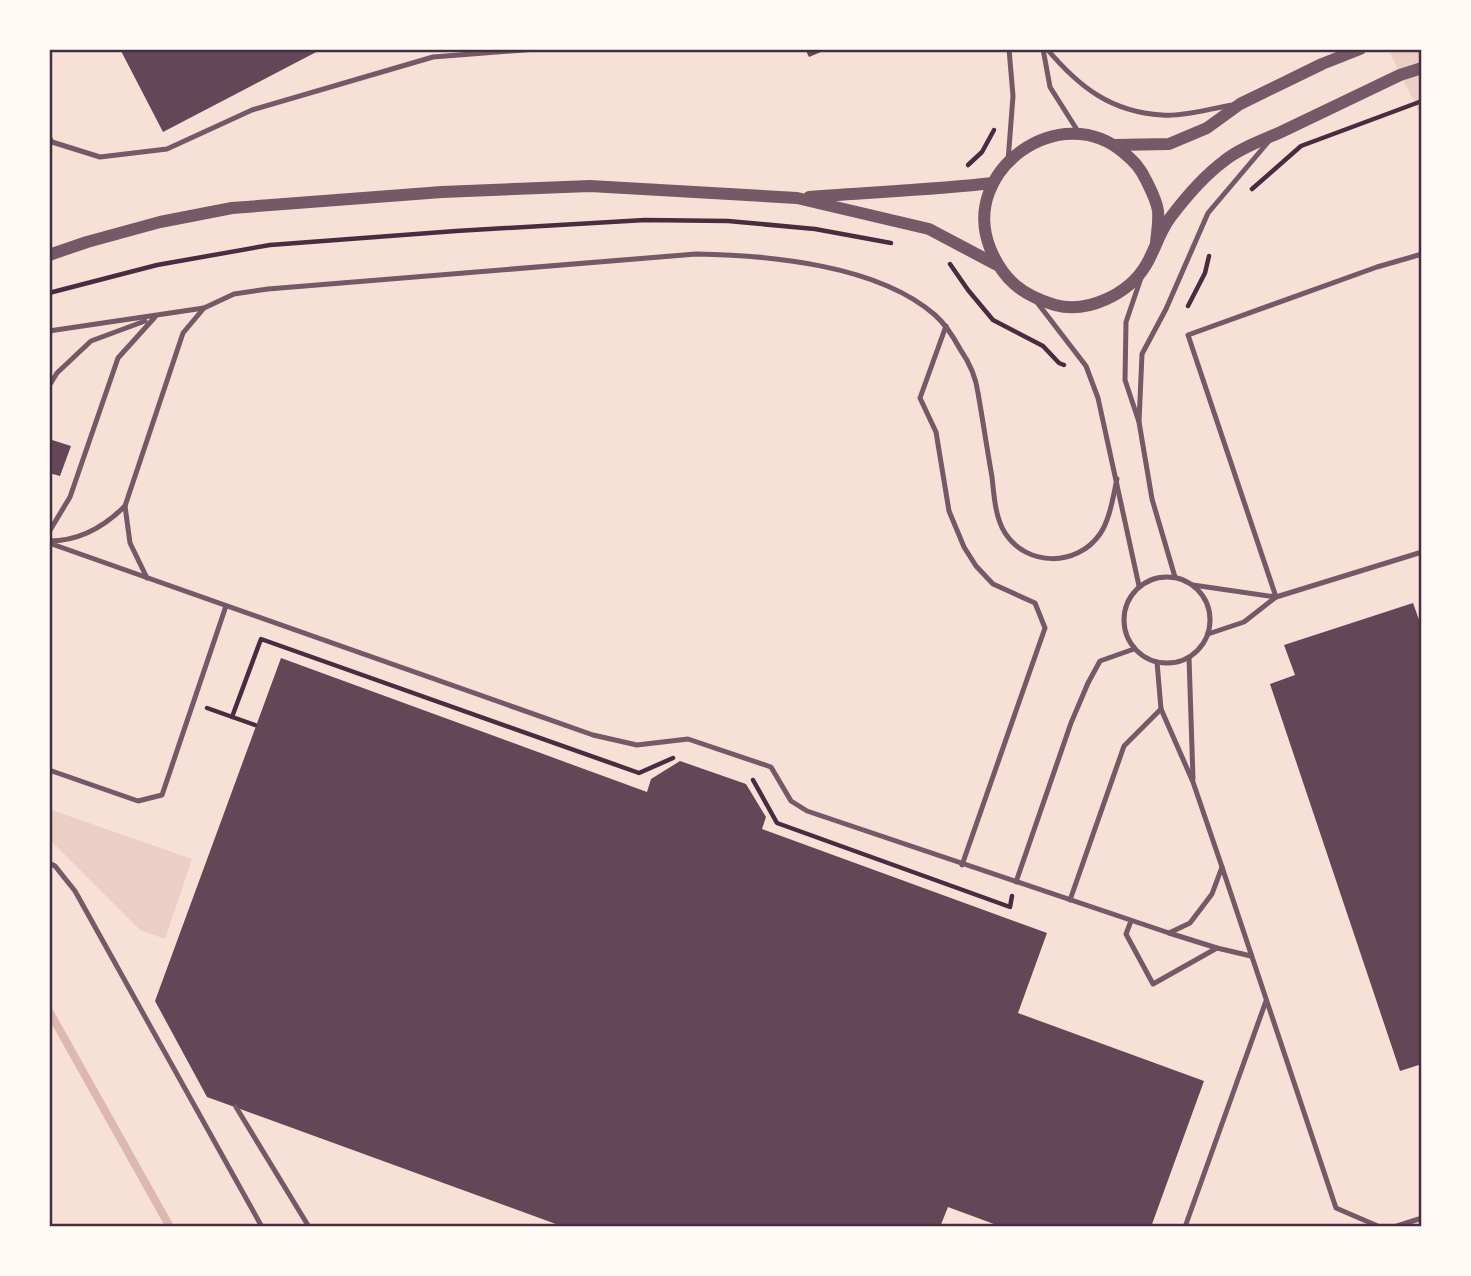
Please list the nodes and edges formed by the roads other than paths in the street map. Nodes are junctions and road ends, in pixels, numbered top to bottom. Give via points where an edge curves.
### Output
1 (536, 49) edge
2 (1009, 49) edge
3 (1045, 49) edge
4 (1360, 49) edge
5 (1422, 68) edge
6 (1240, 104) junction
7 (1079, 133) junction
8 (1274, 135) junction
9 (49, 137) edge
10 (1115, 145) junction
11 (1008, 161) junction
12 (993, 183) junction
13 (797, 198) junction
14 (1156, 243) junction
15 (1422, 254) edge
16 (49, 255) edge
17 (997, 265) junction
18 (1145, 267) junction
19 (1034, 298) junction
20 (204, 308) junction
21 (155, 317) junction
22 (946, 326) junction
23 (49, 331) edge
24 (49, 386) edge
25 (1139, 422) junction
26 (1117, 479) junction
27 (125, 506) junction
28 (49, 531) edge
29 (49, 542) edge
30 (1422, 552) edge
31 (1175, 577) junction
32 (147, 578) junction
33 (1193, 585) junction
34 (1139, 586) junction
35 (1276, 597) junction
36 (226, 606) junction
37 (1208, 634) junction
38 (1134, 649) junction
39 (1189, 657) junction
40 (1157, 662) junction
41 (1161, 709) junction
42 (49, 770) edge
43 (1193, 782) junction
44 (49, 863) edge
45 (962, 865) junction
46 (1222, 866) junction
47 (1016, 882) junction
48 (1070, 900) junction
49 (1131, 921) junction
50 (1168, 933) junction
51 (1217, 948) junction
52 (1251, 956) junction
53 (1266, 1001) junction
54 (236, 1107) dead end
55 (1422, 1218) edge
56 (262, 1227) edge
57 (309, 1227) edge
58 (1185, 1227) edge
59 (1380, 1227) edge
60 (1394, 1227) edge

1 - 9 lane via 433,57 252,110 167,149 100,157 52,142
2 - 11 lane via 1013,96
3 - 6 lane via 1094,95 1129,110 1164,116
3 - 7 lane via 1050,87
4 - 6 street
5 - 8 street
6 - 10 street via 1207,128 1169,144
7 - 10 street
7 - 11 street via 1050,136 1024,147
8 - 14 street via 1226,159 1176,211
8 - 25 lane via 1208,212 1142,354
10 - 14 street via 1141,168 1158,209
11 - 12 street
12 - 13 street
12 - 17 street via 986,237
13 - 16 street via 590,186 332,198 232,208 172,220
13 - 17 street via 929,229
14 - 18 street
15 - 35 lane via 1188,335
17 - 19 street
18 - 19 street via 1119,293 1091,305 1060,306
18 - 25 lane via 1126,322 1124,358 1125,380
19 - 26 lane via 1086,366
20 - 21 lane
20 - 22 lane via 234,294 268,289 725,254 829,267 860,276 906,295
20 - 27 lane via 183,333
21 - 23 lane
21 - 24 lane via 91,341
21 - 28 lane via 118,358 70,497
22 - 26 lane via 976,381 999,521 1013,543 1024,552 1049,559 1084,550 1101,532
22 - 45 lane via 920,398 936,432 949,511 976,566 993,583 1035,603 1045,628
25 - 31 lane via 1152,499
26 - 34 lane
27 - 29 lane via 88,533
27 - 32 lane via 130,543
29 - 32 lane
30 - 35 lane
31 - 33 lane
31 - 34 lane via 1156,578
32 - 36 lane
33 - 35 lane
33 - 37 lane via 1209,607
34 - 38 lane via 1124,610 1127,637
35 - 37 lane via 1244,622
36 - 42 lane via 162,795 138,801
36 - 45 lane via 593,735 637,745 688,738 771,767 791,801 807,811
37 - 39 lane
38 - 40 lane
38 - 47 lane via 1100,661 1088,683
39 - 40 lane
39 - 43 lane
40 - 41 lane
41 - 43 lane
41 - 48 lane via 1124,747
43 - 46 lane
44 - 56 lane via 75,891
45 - 47 lane
46 - 50 lane via 1212,894 1190,923
46 - 52 lane
47 - 48 lane
48 - 49 lane
49 - 50 lane
49 - 51 lane via 1126,934 1153,984
50 - 51 lane
51 - 52 lane
52 - 53 lane
53 - 58 lane
53 - 59 lane via 1336,1209
54 - 57 lane
55 - 60 lane

